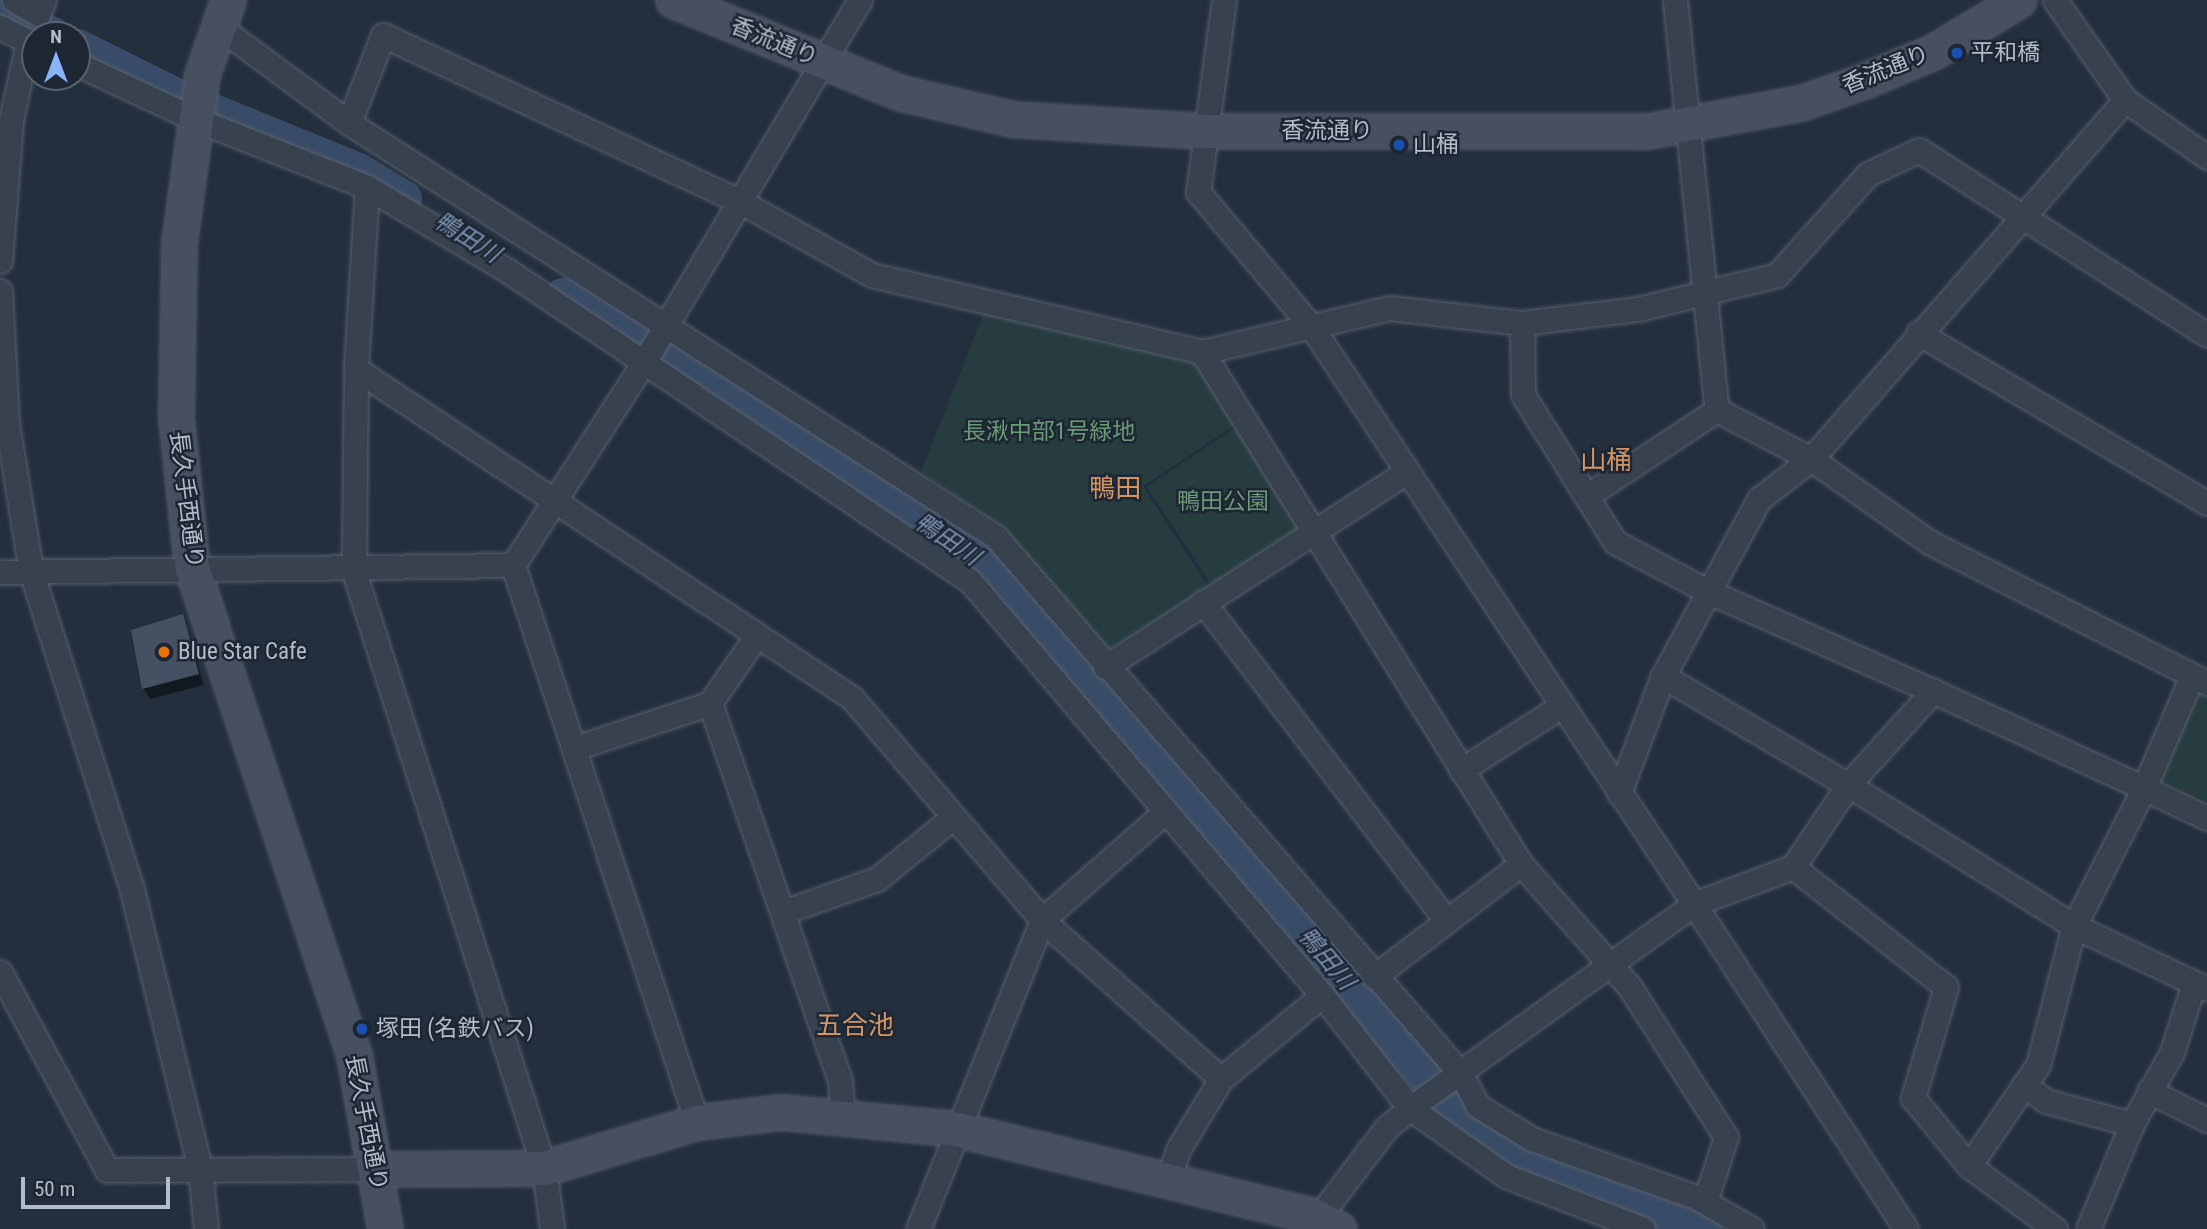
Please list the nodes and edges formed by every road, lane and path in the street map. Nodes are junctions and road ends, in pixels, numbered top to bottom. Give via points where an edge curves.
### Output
1 (14, 0) edge
2 (44, 0) edge
3 (673, 0) edge
4 (860, 0) edge
5 (1224, 0) edge
6 (1675, 0) edge
7 (2019, 0) edge
8 (2055, 0) edge
9 (223, 13) edge
10 (0, 27) edge
11 (21, 38) edge
12 (819, 61) junction
13 (91, 71) edge
14 (21, 74) edge
15 (2124, 100) junction
16 (6, 120) edge
17 (197, 120) junction
18 (349, 123) junction
19 (1686, 124) junction
20 (1205, 131) junction
21 (2207, 157) edge
22 (368, 187) junction
23 (739, 201) junction
24 (2026, 220) junction
25 (0, 261) edge
26 (1708, 289) junction
27 (0, 291) edge
28 (1522, 323) junction
29 (666, 325) junction
30 (1311, 326) junction
31 (1918, 333) junction
32 (2207, 335) edge
33 (1202, 352) junction
34 (644, 362) junction
35 (356, 369) junction
36 (1717, 410) junction
37 (3, 423) edge
38 (1811, 459) junction
39 (1406, 472) junction
40 (1588, 495) junction
41 (554, 500) junction
42 (2207, 503) edge
43 (1310, 532) junction
44 (513, 565) junction
45 (192, 568) junction
46 (31, 571) junction
47 (0, 572) edge
48 (354, 572) junction
49 (1707, 591) junction
50 (1203, 602) junction
51 (757, 635) junction
52 (1105, 667) junction
53 (1663, 676) junction
54 (2200, 680) edge
55 (1933, 691) junction
56 (710, 703) junction
57 (1561, 706) junction
58 (575, 748) junction
59 (1461, 770) junction
60 (1848, 785) junction
61 (2144, 788) junction
62 (1619, 793) junction
63 (1166, 811) junction
64 (952, 818) junction
65 (2207, 818) edge
66 (1521, 864) junction
67 (1793, 867) junction
68 (1694, 904) junction
69 (783, 912) junction
70 (1042, 920) junction
71 (1446, 920) junction
72 (2074, 926) junction
73 (1608, 965) junction
74 (0, 972) edge
75 (1374, 977) junction
76 (2200, 988) edge
77 (1322, 995) junction
78 (1461, 1074) junction
79 (1220, 1079) junction
80 (2024, 1085) junction
81 (2149, 1091) junction
82 (1410, 1108) junction
83 (843, 1116) junction
84 (2207, 1120) edge
85 (697, 1122) junction
86 (2132, 1124) junction
87 (957, 1129) junction
88 (1969, 1166) junction
89 (544, 1168) junction
90 (376, 1169) junction
91 (200, 1170) junction
92 (1168, 1181) junction
93 (1705, 1201) junction
94 (1322, 1225) edge
95 (206, 1229) edge
96 (385, 1229) edge
97 (552, 1229) edge
98 (918, 1229) edge
99 (1643, 1229) edge
100 (1752, 1229) edge
101 (1906, 1229) edge
102 (2054, 1229) edge
103 (2088, 1229) edge

1 - 2 street via 38,14
3 - 12 street, 香流通り
4 - 12 street via 841,39
5 - 20 street
6 - 19 street
7 - 19 street, 香流通り via 1933,52 1866,80 1801,103
8 - 15 street
9 - 17 street, 長久手西通り via 202,75
9 - 18 street
10 - 11 street
12 - 20 street, 香流通り via 901,93 1013,119
12 - 23 street
13 - 17 street
14 - 16 street
15 - 21 street
15 - 24 street
16 - 25 street
17 - 22 street
17 - 45 street, 長久手西通り via 179,244 174,338
18 - 23 street via 383,35
18 - 29 street
19 - 20 street, 香流通り via 1648,131
19 - 26 street
20 - 30 street via 1198,192
22 - 34 street
22 - 35 street
23 - 29 street
23 - 33 street via 872,275
24 - 26 street via 1919,150 1868,174 1777,275
24 - 31 street
24 - 32 street
26 - 28 street via 1638,309
26 - 36 street
27 - 37 street
28 - 30 street via 1390,308
28 - 40 street via 1523,395
29 - 34 street
29 - 52 street via 996,537
30 - 33 street
30 - 39 street
31 - 38 street
31 - 42 street
33 - 43 street
34 - 41 street
34 - 63 street via 970,581
35 - 41 street
35 - 48 street
36 - 38 street
36 - 40 street
37 - 46 street
38 - 49 street via 1759,499
38 - 54 street via 1929,542
39 - 43 street
39 - 57 street
40 - 49 street via 1615,542
41 - 44 street
41 - 51 street
43 - 50 street
43 - 59 street
44 - 48 street
44 - 58 street
45 - 46 street
45 - 48 street
45 - 90 street, 長久手西通り via 354,1055
46 - 47 street
46 - 91 street via 132,890
48 - 89 street
49 - 53 street
49 - 55 street
50 - 52 street
50 - 71 street
51 - 56 street
51 - 64 street via 852,698
52 - 75 street
53 - 60 street
53 - 62 street
54 - 61 street
55 - 60 street
55 - 61 street
56 - 58 street
56 - 69 street
57 - 59 street
57 - 62 street
58 - 85 street
59 - 66 street
60 - 67 street
60 - 72 street
61 - 65 street
61 - 72 street
62 - 68 street
63 - 70 street
63 - 77 street
64 - 69 street via 877,879
64 - 70 street
66 - 71 street
66 - 73 street
67 - 68 street
67 - 88 street via 1946,987 1913,1098
68 - 73 street
68 - 101 street
69 - 83 street via 840,1081
70 - 79 street
70 - 87 street
71 - 75 street
72 - 76 street
72 - 80 street via 2038,1065
73 - 78 street
73 - 93 street via 1629,986 1726,1138
74 - 91 street via 107,1170
75 - 78 street
76 - 81 street
77 - 79 street
77 - 82 street
78 - 82 street
78 - 93 street via 1478,1106 1532,1139
79 - 92 street via 1179,1148
80 - 86 street via 2046,1101
80 - 88 street
81 - 84 street
81 - 86 street
82 - 94 street via 1387,1127
82 - 99 street via 1506,1176
83 - 85 street via 782,1112
83 - 87 street
85 - 89 street
86 - 103 street
87 - 92 street
87 - 98 street
88 - 102 street
89 - 90 street
89 - 97 street
90 - 91 street
90 - 96 street, 長久手西通り
91 - 95 street
92 - 94 street
93 - 100 street

